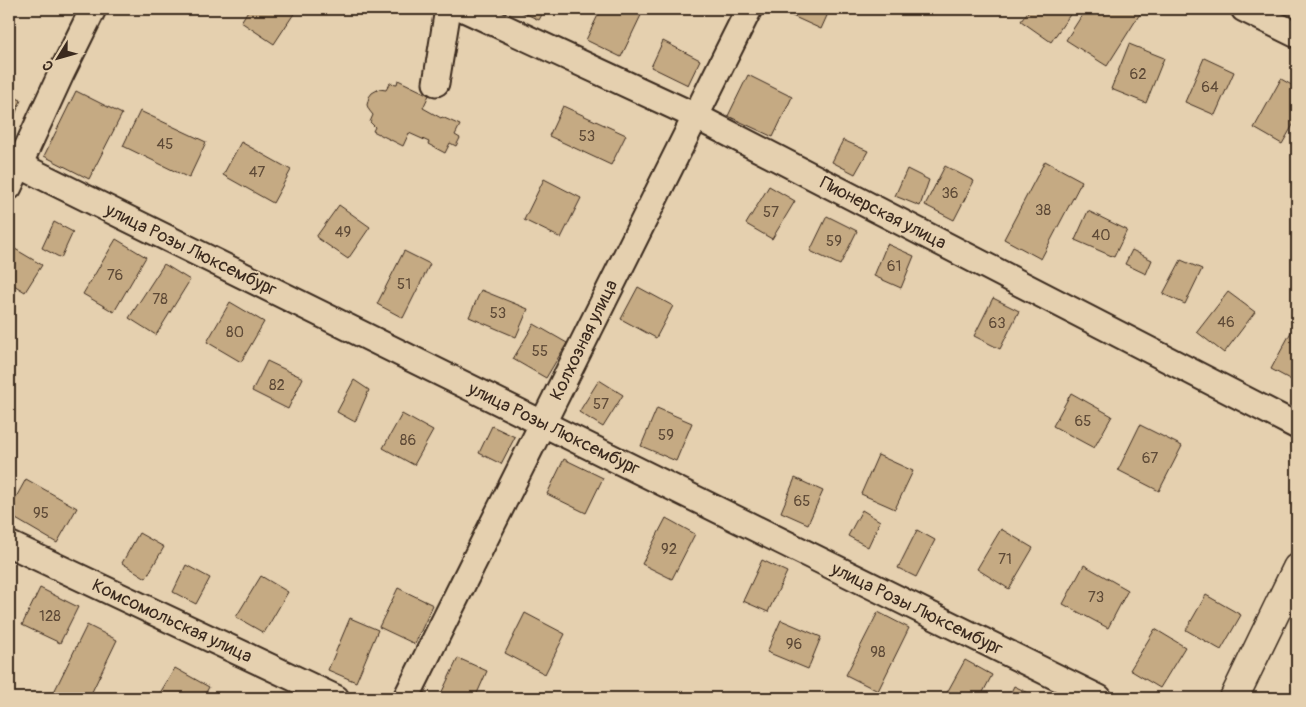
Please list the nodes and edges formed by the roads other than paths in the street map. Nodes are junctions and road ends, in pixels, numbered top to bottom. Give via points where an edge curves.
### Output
1 (93, 9) edge
2 (450, 9) edge
3 (464, 9) edge
4 (749, 9) edge
5 (1244, 9) edge
6 (1297, 35) edge
7 (436, 83) dead end
8 (695, 116) junction
9 (12, 171) edge
10 (543, 424) junction
11 (1297, 426) edge
12 (9, 544) edge
13 (1297, 568) edge
14 (336, 698) edge
15 (406, 698) edge
16 (1099, 698) edge
17 (1234, 698) edge

1 - 9 street
2 - 7 street
3 - 8 street, Пионерская улица
4 - 8 street, Колхозная улица
5 - 6 street
8 - 10 street, Колхозная улица
8 - 11 street, Пионерская улица
9 - 10 street, улица Розы Люксембург
10 - 15 street, Колхозная улица
10 - 16 street, улица Розы Люксембург
12 - 14 street, Комсомольская улица
13 - 17 main road

